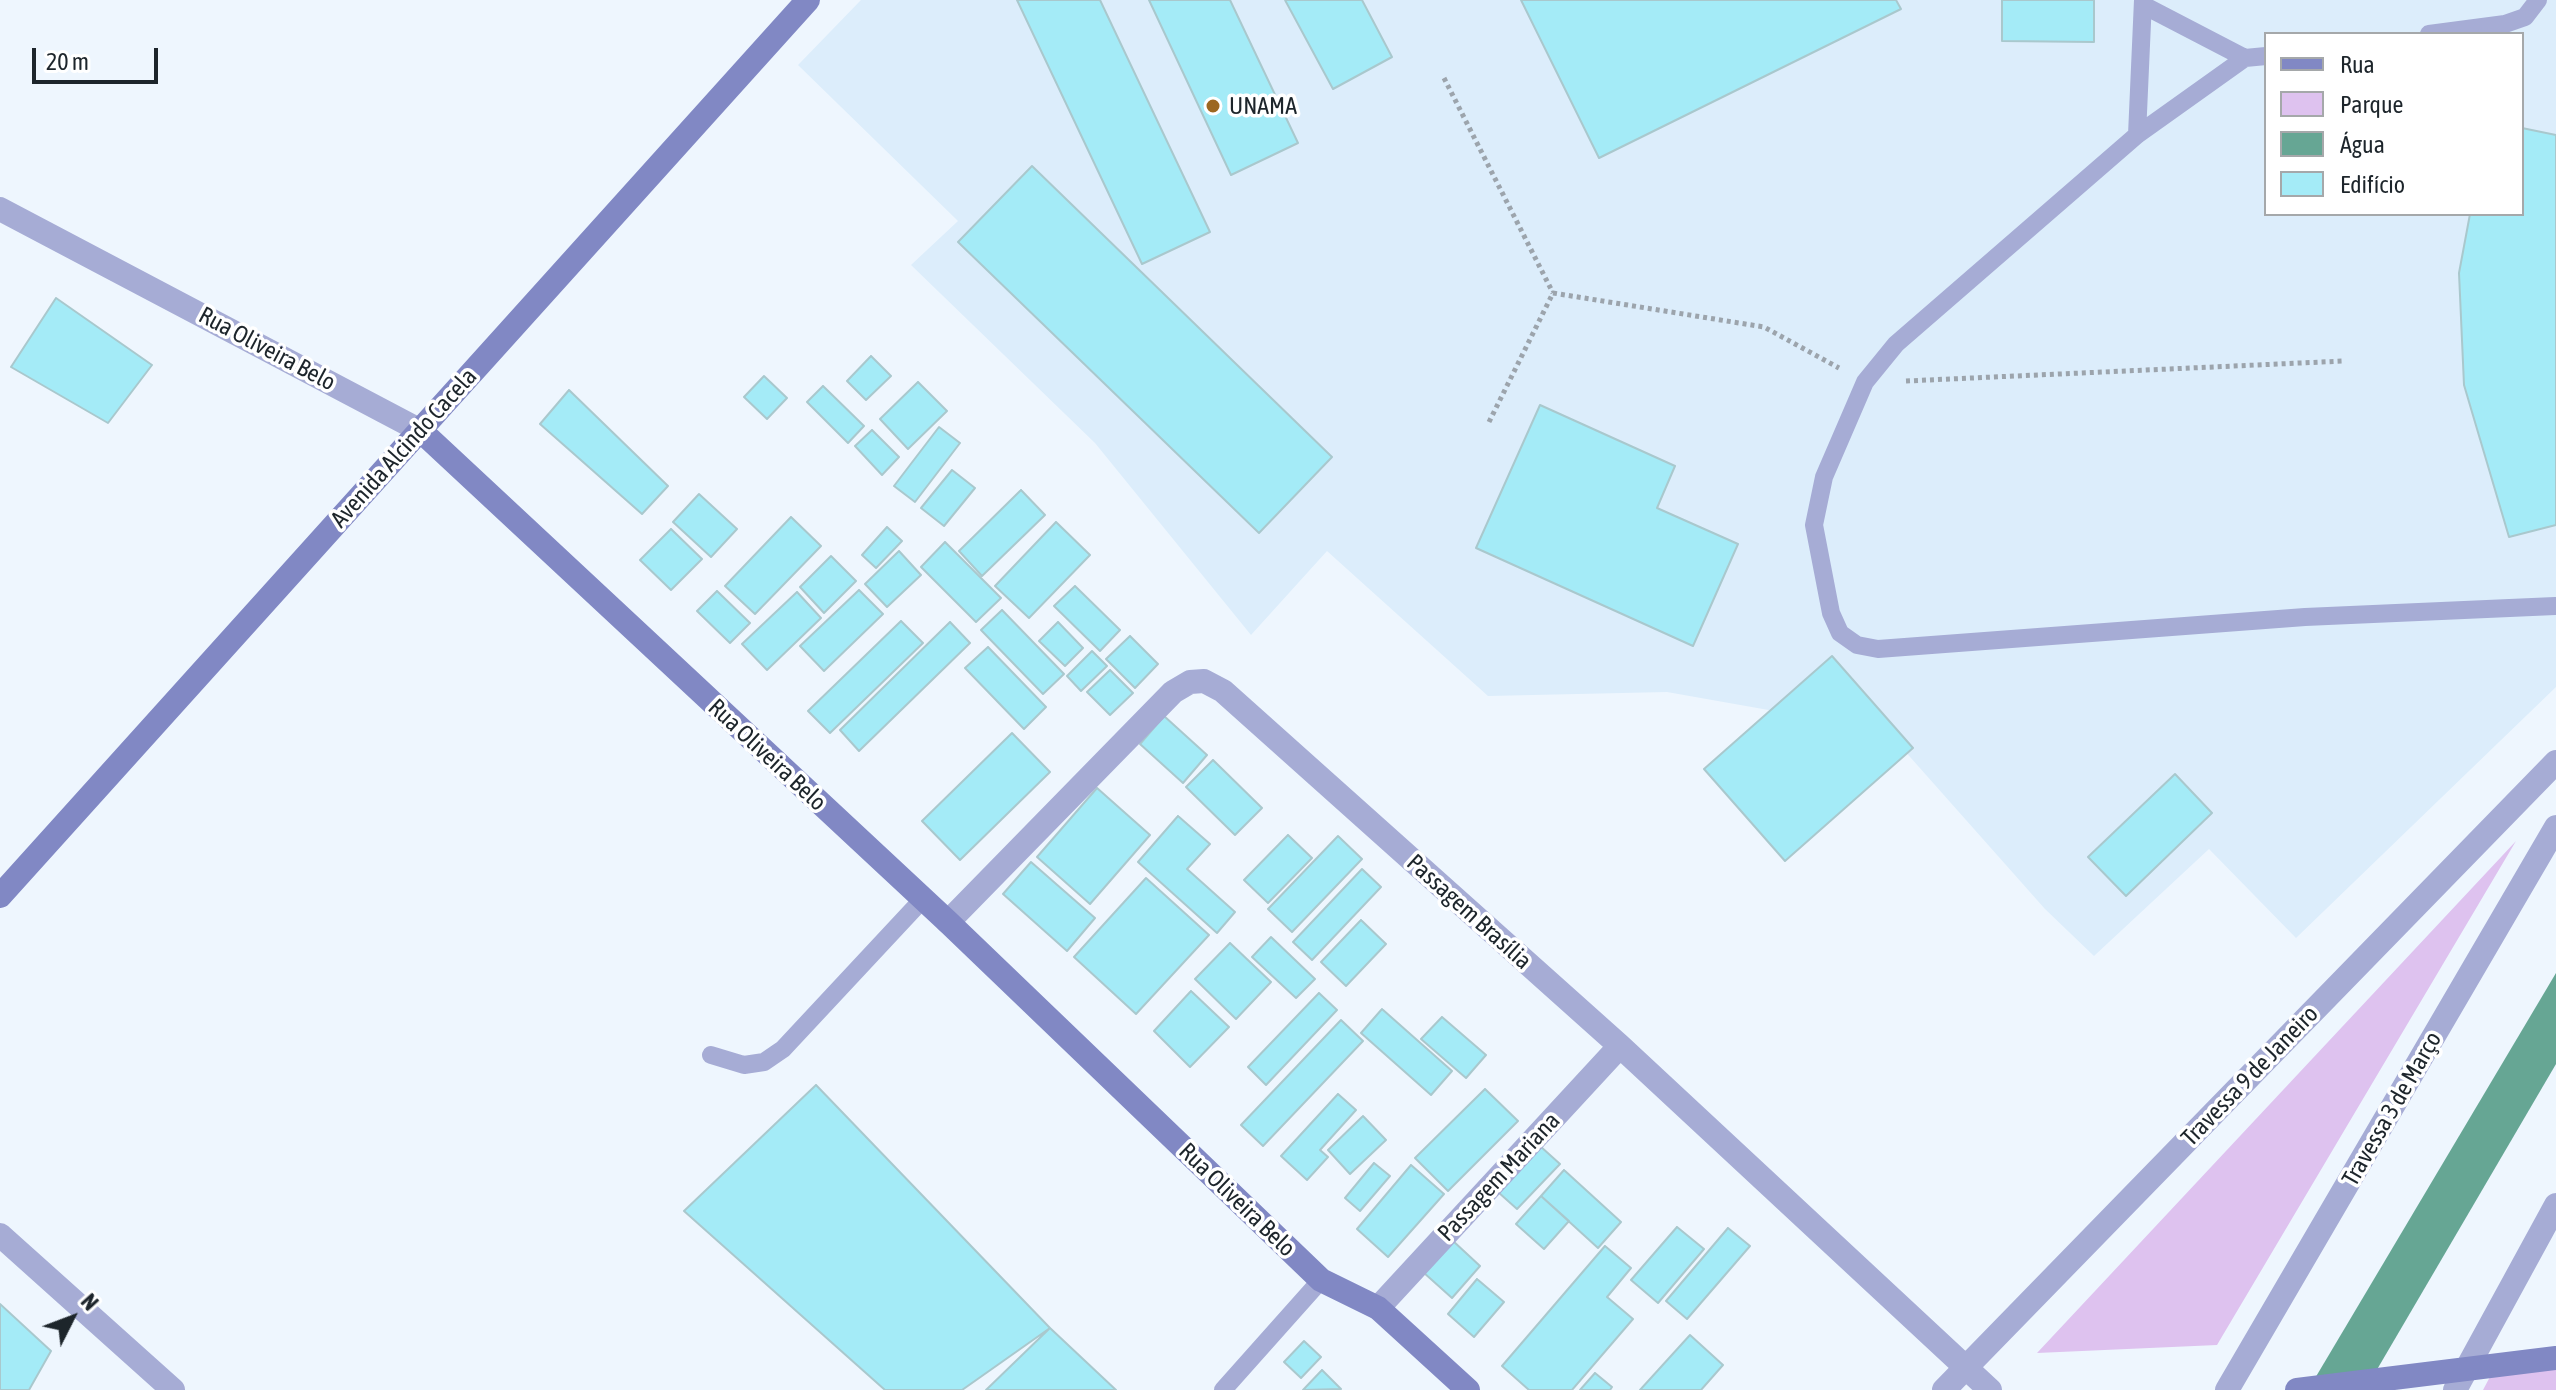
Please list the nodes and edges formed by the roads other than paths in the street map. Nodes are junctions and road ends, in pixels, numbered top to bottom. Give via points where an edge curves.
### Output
1 (808, 0) edge
2 (2538, 0) edge
3 (2143, 2) edge
4 (2444, 32) edge
5 (2264, 56) edge
6 (2245, 58) junction
7 (2137, 135) junction
8 (0, 209) edge
9 (421, 431) junction
10 (2555, 606) edge
11 (2556, 762) edge
12 (2556, 827) edge
13 (0, 896) edge
14 (922, 900) junction
15 (948, 922) junction
16 (1620, 1046) junction
17 (711, 1055) dead end
18 (2556, 1205) edge
19 (0, 1235) edge
20 (1321, 1280) junction
21 (1378, 1308) junction
22 (2556, 1358) edge
23 (1967, 1368) junction
24 (2456, 1378) edge
25 (173, 1390) edge
26 (1223, 1390) edge
27 (1468, 1390) edge
28 (1944, 1390) edge
29 (1990, 1390) edge
30 (2227, 1390) edge
31 (2297, 1390) edge

1 - 9 main road, Avenida Alcindo Cacela
2 - 4 lane via 2525,17 2505,24
3 - 6 lane
3 - 7 lane
5 - 6 lane
6 - 7 lane
7 - 10 lane via 1896,344 1865,382 1824,477 1814,525 1831,613 1840,633 1857,645 1878,649 2305,617
8 - 9 street, Rua Oliveira Belo
9 - 13 main road, Avenida Alcindo Cacela
9 - 14 main road, Rua Oliveira Belo
11 - 23 street, Travessa 9 de Janeiro
12 - 30 street, Travessa 3 de Março
14 - 15 main road, Rua Oliveira Belo
14 - 17 lane via 783,1049 764,1062 744,1065
15 - 16 street, Passagem Brasília via 1173,692 1204,681 1223,691
15 - 20 main road, Rua Oliveira Belo
16 - 21 street, Passagem Mariana
16 - 23 street, Passagem Brasília
18 - 24 street
19 - 25 street
20 - 21 main road, Rua Oliveira Belo
20 - 26 lane
21 - 27 main road, Rua Oliveira Belo
22 - 24 main road
23 - 28 street, Travessa 9 de Janeiro
23 - 29 street, Passagem Brasília
24 - 31 main road

